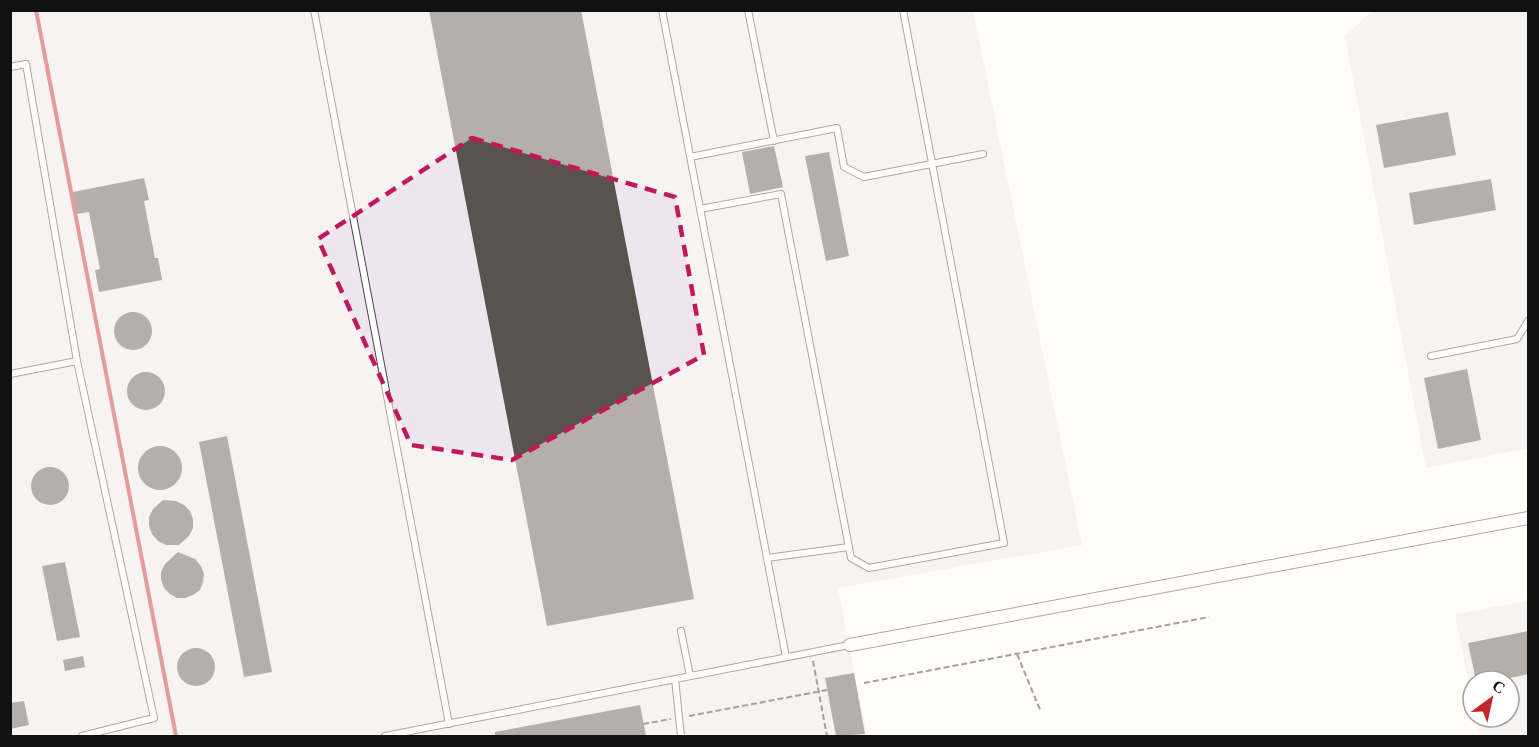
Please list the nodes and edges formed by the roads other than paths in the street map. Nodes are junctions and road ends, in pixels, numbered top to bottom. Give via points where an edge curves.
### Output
1 (314, 10) edge
2 (662, 10) edge
3 (748, 10) edge
4 (903, 10) edge
5 (10, 67) edge
6 (774, 141) junction
7 (983, 154) dead end
8 (690, 157) junction
9 (932, 164) junction
10 (700, 209) junction
11 (1528, 321) edge
12 (1431, 356) dead end
13 (77, 362) junction
14 (10, 374) edge
15 (1528, 518) edge
16 (849, 547) junction
17 (767, 558) junction
18 (681, 631) dead end
19 (850, 645) joint
20 (786, 657) junction
21 (690, 676) junction
22 (675, 679) junction
23 (450, 724) junction
24 (82, 736) edge
25 (385, 736) edge
26 (681, 736) edge

1 - 23 lane
2 - 8 lane
3 - 6 lane
4 - 9 lane
5 - 13 lane via 26,64
6 - 8 lane
6 - 9 lane via 837,128 844,166 864,177
7 - 9 lane
8 - 10 lane
9 - 16 lane via 1004,543 869,568 851,558
10 - 16 lane via 781,194
10 - 17 lane
11 - 12 lane via 1517,339
13 - 14 lane
13 - 24 lane via 154,718
15 - 19 street
16 - 17 lane
17 - 20 lane
18 - 21 lane
19 - 20 lane
20 - 21 lane
21 - 22 lane
22 - 23 lane
22 - 26 lane
23 - 25 lane

